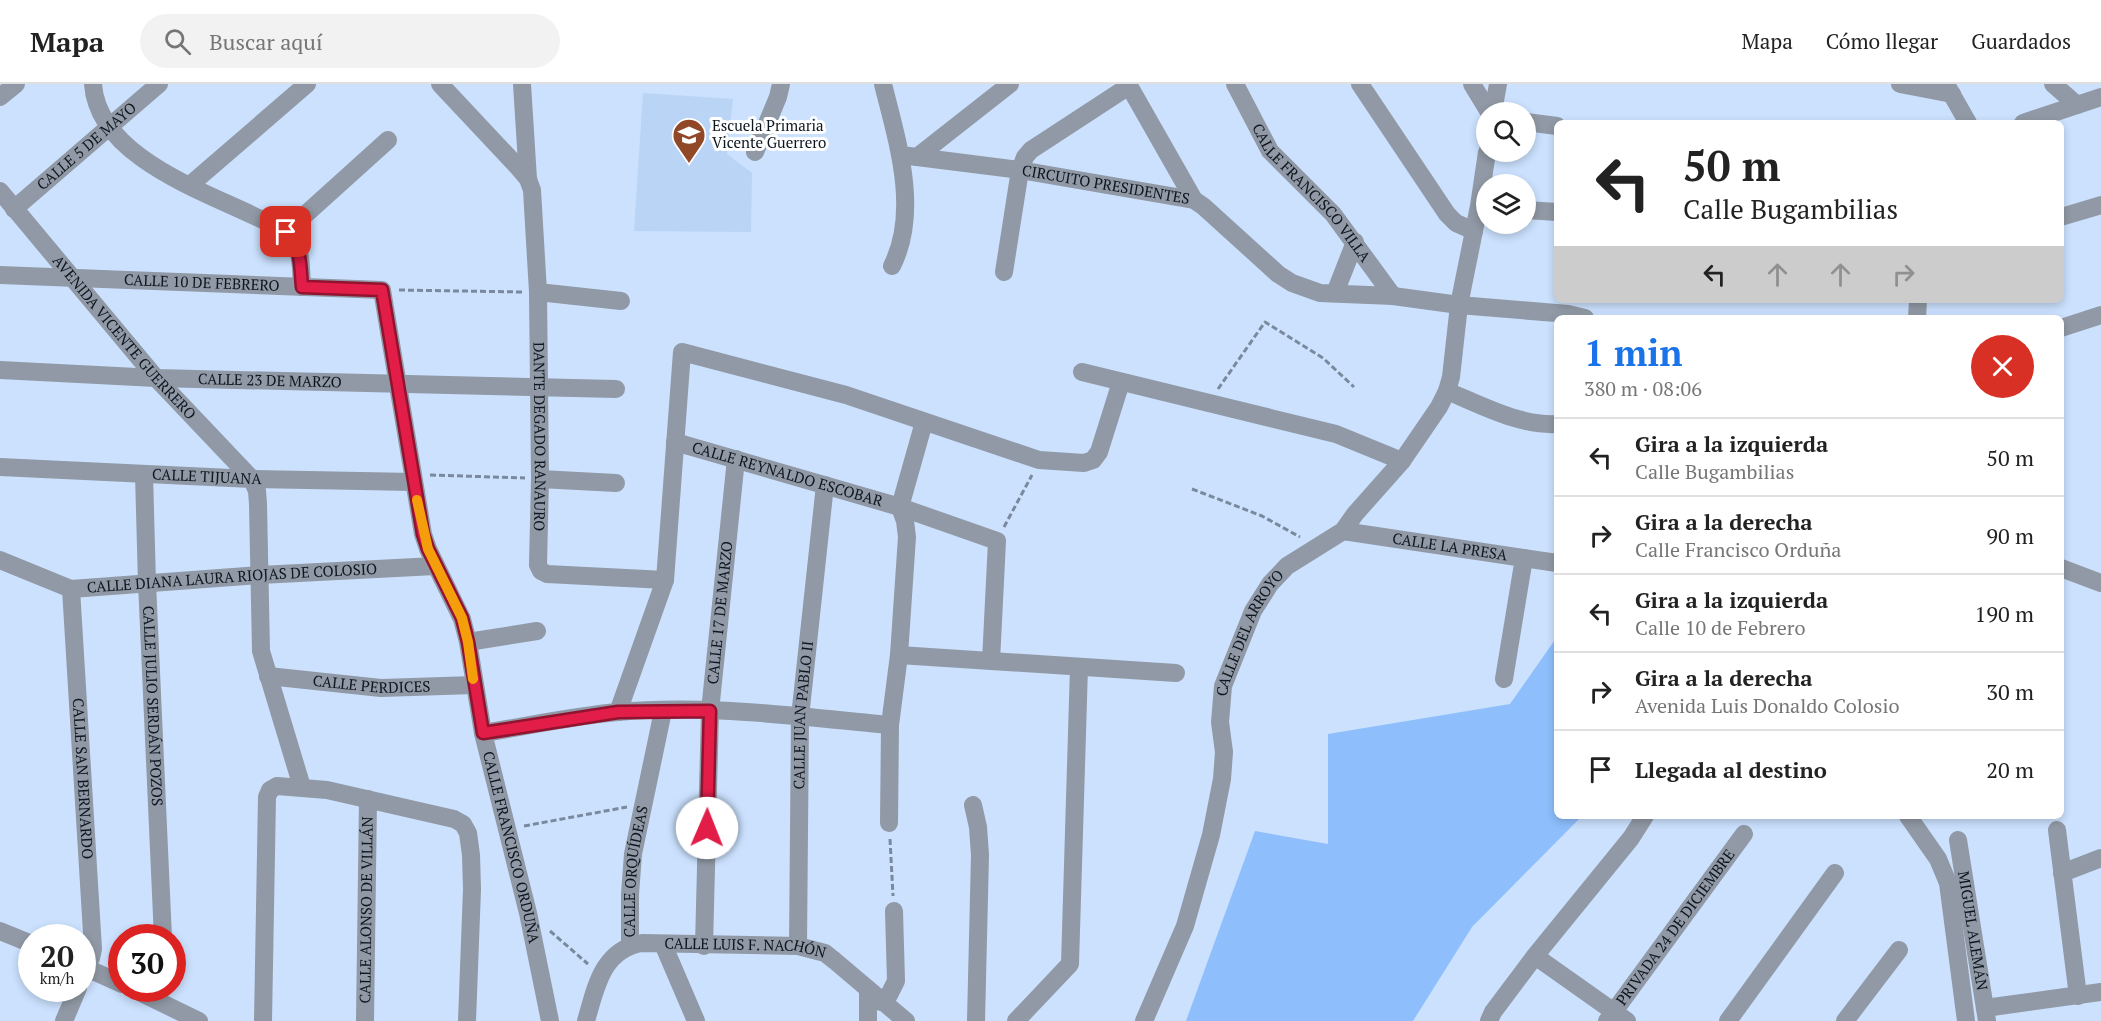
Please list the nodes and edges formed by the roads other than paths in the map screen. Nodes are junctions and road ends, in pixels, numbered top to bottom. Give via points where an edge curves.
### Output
1 (16, 84) edge
2 (93, 84) edge
3 (159, 84) edge
4 (307, 84) edge
5 (440, 84) edge
6 (522, 84) edge
7 (781, 84) edge
8 (883, 84) edge
9 (1010, 84) edge
10 (1235, 84) edge
11 (1360, 84) edge
12 (1472, 84) edge
13 (1498, 84) edge
14 (1900, 84) edge
15 (2053, 84) edge
16 (1128, 85) edge
17 (1949, 89) edge
18 (0, 97) edge
19 (2101, 97) edge
20 (1484, 102) edge
21 (1494, 102) edge
22 (2077, 105) junction
23 (1966, 120) edge
24 (2032, 120) edge
25 (1536, 123) edge
26 (110, 126) junction
27 (1554, 126) edge
28 (388, 140) dead end
29 (755, 152) dead end
30 (909, 156) junction
31 (1020, 170) junction
32 (528, 179) junction
33 (190, 185) junction
34 (0, 191) edge
35 (1194, 200) junction
36 (2101, 205) edge
37 (14, 209) junction
38 (1536, 211) edge
39 (1554, 212) edge
40 (2064, 216) edge
41 (1476, 226) edge
42 (1474, 231) junction
43 (286, 232) junction
44 (1355, 242) junction
45 (892, 266) dead end
46 (1004, 273) dead end
47 (0, 275) edge
48 (70, 276) junction
49 (302, 287) junction
50 (382, 290) joint
51 (538, 292) junction
52 (1335, 293) junction
53 (1393, 296) junction
54 (621, 301) dead end
55 (1459, 305) junction
56 (1572, 315) edge
57 (2101, 315) edge
58 (2064, 327) edge
59 (0, 370) edge
60 (1082, 372) dead end
61 (156, 378) junction
62 (1121, 382) junction
63 (399, 384) junction
64 (539, 386) junction
65 (616, 389) dead end
66 (1447, 391) junction
67 (924, 422) junction
68 (1554, 424) edge
69 (675, 442) junction
70 (736, 459) junction
71 (1402, 461) junction
72 (0, 467) edge
73 (144, 474) junction
74 (252, 478) junction
75 (413, 478) junction
76 (540, 479) junction
77 (616, 483) dead end
78 (825, 485) junction
79 (900, 507) junction
80 (1343, 531) junction
81 (1524, 558) junction
82 (0, 560) edge
83 (1554, 563) edge
84 (435, 566) junction
85 (2064, 569) edge
86 (260, 575) junction
87 (665, 580) junction
88 (147, 583) junction
89 (2101, 583) edge
90 (71, 589) junction
91 (537, 631) dead end
92 (468, 642) junction
93 (898, 655) junction
94 (991, 661) junction
95 (1079, 667) junction
96 (1176, 673) dead end
97 (267, 676) junction
98 (1504, 679) dead end
99 (474, 685) junction
100 (663, 711) junction
101 (710, 711) junction
102 (618, 712) junction
103 (800, 717) junction
104 (890, 725) junction
105 (483, 733) junction
106 (302, 787) junction
107 (368, 799) junction
108 (973, 805) dead end
109 (1643, 819) edge
110 (1910, 819) edge
111 (889, 822) road end
112 (2057, 830) dead end
113 (1744, 834) dead end
114 (1958, 840) dead end
115 (2101, 858) edge
116 (1835, 873) dead end
117 (2062, 873) junction
118 (894, 911) road end
119 (91, 924) edge
120 (162, 924) edge
121 (0, 931) edge
122 (18, 938) edge
123 (663, 944) junction
124 (630, 945) junction
125 (704, 946) junction
126 (798, 946) junction
127 (1899, 950) dead end
128 (1535, 956) junction
129 (2101, 992) edge
130 (874, 995) junction
131 (2079, 996) junction
132 (72, 1002) edge
133 (173, 1002) edge
134 (1986, 1015) edge
135 (1616, 1018) edge
136 (64, 1021) edge
137 (199, 1021) edge
138 (263, 1021) edge
139 (365, 1021) edge
140 (467, 1021) edge
141 (550, 1021) edge
142 (586, 1021) edge
143 (696, 1021) edge
144 (868, 1021) edge
145 (906, 1021) edge
146 (976, 1021) edge
147 (1016, 1021) edge
148 (1144, 1021) edge
149 (1489, 1021) edge
150 (1728, 1021) edge
151 (1845, 1021) edge
152 (1966, 1021) edge

1 - 18 street
2 - 26 street via 98,108
3 - 26 street, CALLE 5 DE MAYO
4 - 33 street
5 - 32 street
6 - 32 street
7 - 29 street
8 - 30 street
9 - 30 street
10 - 44 street, CALLE FRANCISCO VILLA via 1270,151 1333,214
11 - 42 street via 1447,214
12 - 20 street
13 - 21 street
14 - 17 street
15 - 22 street
16 - 31 street via 1031,150
16 - 35 street
17 - 23 street
19 - 22 street
22 - 24 street
25 - 27 street
26 - 33 street via 134,153
26 - 37 street, CALLE 5 DE MAYO
28 - 43 street
30 - 31 street, CIRCUITO PRESIDENTES
30 - 45 street via 900,248
31 - 35 street, CIRCUITO PRESIDENTES
31 - 46 street
32 - 51 street, DANTE DEGADO RANAURO via 534,202
33 - 43 street
34 - 37 street, AVENIDA VICENTE GUERRERO
35 - 52 street, CIRCUITO PRESIDENTES via 1285,279 1304,289
36 - 40 street
37 - 48 street, AVENIDA VICENTE GUERRERO
38 - 39 street
41 - 42 street, CALLE DEL ARROYO
42 - 55 street, CALLE DEL ARROYO
43 - 49 street via 299,250
44 - 52 street
44 - 53 street, CALLE FRANCISCO VILLA
47 - 48 street, CALLE 10 DE FEBRERO
48 - 49 street, CALLE 10 DE FEBRERO
48 - 61 street, AVENIDA VICENTE GUERRERO
49 - 50 street, CALLE 10 DE FEBRERO
50 - 63 street, CALLE FRANCISCO ORDUÑA
51 - 54 street
51 - 64 street, DANTE DEGADO RANAURO
52 - 53 street, CIRCUITO PRESIDENTES
53 - 55 street, CIRCUITO PRESIDENTES
55 - 56 street, CIRCUITO PRESIDENTES
55 - 66 street, CALLE DEL ARROYO
57 - 58 street
59 - 61 street, CALLE 23 DE MARZO
60 - 62 street
61 - 63 street, CALLE 23 DE MARZO
61 - 74 street, AVENIDA VICENTE GUERRERO
62 - 67 street via 1099,452 1084,464 1040,460
62 - 71 street via 1336,434
63 - 64 street, CALLE 23 DE MARZO
63 - 75 street, CALLE FRANCISCO ORDUÑA
64 - 65 street
64 - 76 street, DANTE DEGADO RANAURO
66 - 68 street via 1520,420
66 - 71 street, CALLE DEL ARROYO
67 - 69 street via 846,395 682,352
67 - 79 street
69 - 70 street, CALLE REYNALDO ESCOBAR
69 - 87 street
70 - 78 street, CALLE REYNALDO ESCOBAR
70 - 101 street, CALLE 17 DE MARZO
71 - 80 street, CALLE DEL ARROYO
72 - 73 street, CALLE TIJUANA
73 - 74 street, CALLE TIJUANA
73 - 88 street, CALLE JULIO SERDÁN POZOS
74 - 75 street, CALLE TIJUANA
74 - 86 street via 258,504
75 - 84 street, CALLE FRANCISCO ORDUÑA via 423,534
76 - 77 street
76 - 87 street, DANTE DEGADO RANAURO via 541,571
78 - 79 street, CALLE REYNALDO ESCOBAR
78 - 103 street, CALLE JUAN PABLO II
79 - 93 street via 906,537
79 - 94 street, CALLE REYNALDO ESCOBAR via 997,541
80 - 81 street, CALLE LA PRESA
80 - 148 street, CALLE DEL ARROYO via 1287,566 1253,610 1223,686 1222,779 1211,835 1185,926
81 - 83 street, CALLE LA PRESA
81 - 98 street
82 - 90 street, CALLE DIANA LAURA RIOJAS DE COLOSIO
84 - 86 street, CALLE DIANA LAURA RIOJAS DE COLOSIO
84 - 92 street, CALLE FRANCISCO ORDUÑA via 455,602
85 - 89 street
86 - 88 street, CALLE DIANA LAURA RIOJAS DE COLOSIO
86 - 97 street via 261,651
87 - 102 street
88 - 90 street, CALLE DIANA LAURA RIOJAS DE COLOSIO
88 - 120 street, CALLE JULIO SERDÁN POZOS
90 - 119 street, CALLE SAN BERNARDO
91 - 92 street
92 - 99 street, CALLE FRANCISCO ORDUÑA
93 - 94 street
93 - 104 street
94 - 95 street
95 - 96 street
95 - 147 street via 1070,964
97 - 99 street, CALLE PERDICES via 381,688
97 - 106 street
99 - 105 street, CALLE FRANCISCO ORDUÑA
100 - 101 street
100 - 102 street
100 - 124 street, CALLE ORQUÍDEAS via 633,854
101 - 103 street
101 - 125 street, CALLE 17 DE MARZO
102 - 105 street
103 - 104 street
103 - 126 street, CALLE JUAN PABLO II
104 - 111 street
105 - 141 street, CALLE FRANCISCO ORDUÑA via 528,913
106 - 107 street
106 - 138 street via 277,786 267,797
107 - 139 street, CALLE ALONSO DE VILLÁN
107 - 140 street via 454,819 468,833 472,889
108 - 146 street via 980,855
109 - 128 street
110 - 152 street via 1938,859 1948,883
112 - 117 street
113 - 135 street, PRIVADA 24 DE DICIEMBRE
114 - 134 street, MIGUEL ALEMÁN
115 - 117 street
116 - 150 street
117 - 131 street
118 - 130 street via 896,981 889,995
121 - 122 street
123 - 124 street, CALLE LUIS F. NACHÓN
123 - 125 street, CALLE LUIS F. NACHÓN
123 - 143 street
124 - 142 street, CALLE ORQUÍDEAS via 615,955 600,975
125 - 126 street, CALLE LUIS F. NACHÓN
126 - 130 street, CALLE LUIS F. NACHÓN via 825,953
127 - 151 street
128 - 135 street
128 - 149 street
129 - 131 street
130 - 144 street
130 - 145 street, CALLE LUIS F. NACHÓN
131 - 134 street
132 - 136 street
133 - 137 street

